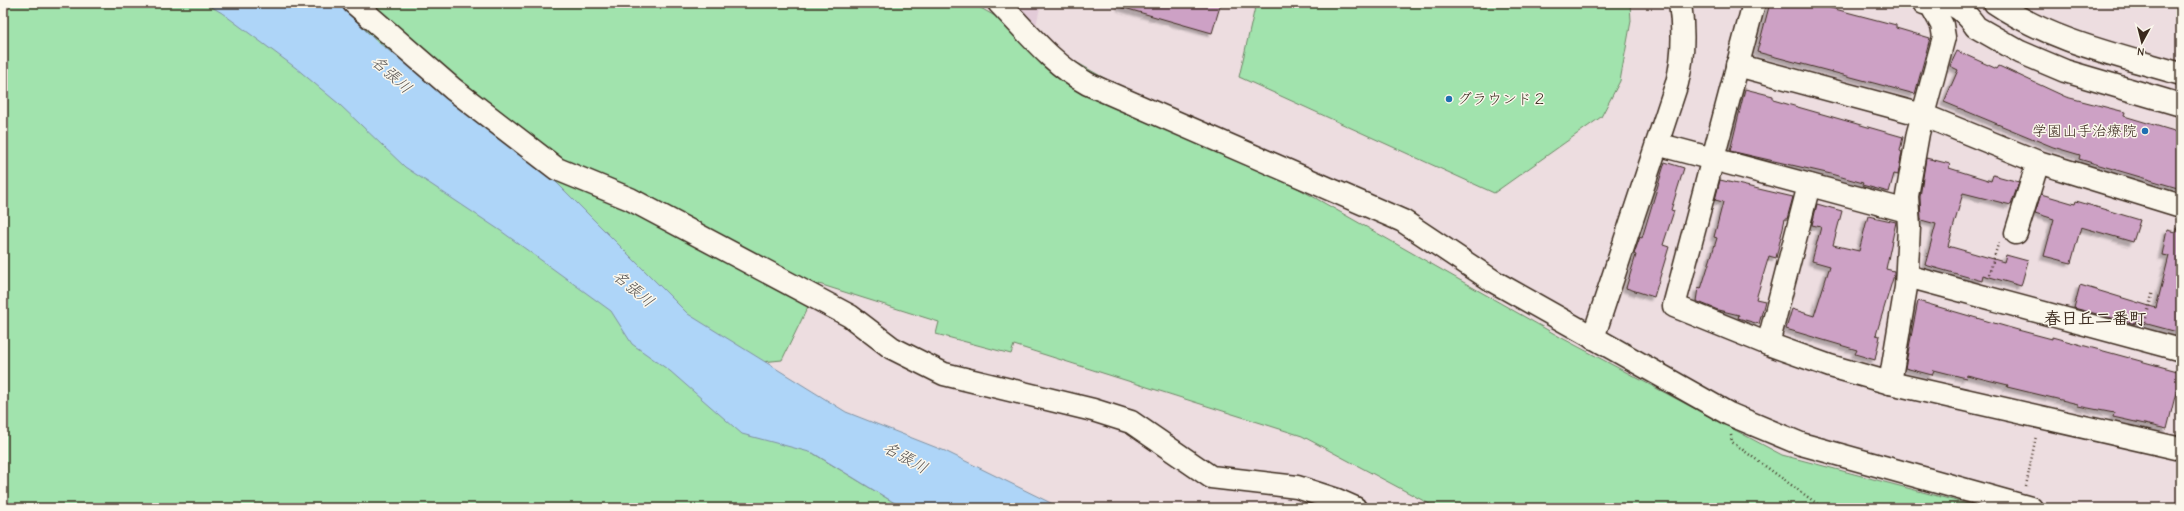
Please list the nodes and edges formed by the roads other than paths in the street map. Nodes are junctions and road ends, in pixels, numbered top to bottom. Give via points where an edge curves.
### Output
1 (354, 3) edge
2 (999, 3) edge
3 (1680, 3) edge
4 (1754, 3) edge
5 (1995, 3) edge
6 (1928, 4) edge
7 (1976, 27) junction
8 (1944, 37) junction
9 (1738, 64) junction
10 (2181, 74) edge
11 (2181, 105) edge
12 (1923, 115) junction
13 (1657, 144) junction
14 (1714, 159) junction
15 (2038, 162) junction
16 (1809, 185) junction
17 (2181, 206) edge
18 (1906, 211) junction
19 (2016, 234) road end
20 (1907, 276) junction
21 (1593, 338) junction
22 (1768, 344) junction
23 (2181, 350) edge
24 (1890, 383) junction
25 (2181, 449) edge
26 (2026, 507) edge
27 (1355, 508) edge

1 - 27 street via 453,89 557,169 630,199 850,316 892,348 944,374 1093,410 1131,422 1211,477 1298,487
2 - 21 street via 1048,56 1074,77 1403,221 1493,281
3 - 13 street via 1684,35 1681,68
4 - 9 street
5 - 10 street via 2057,36 2111,55
6 - 7 street via 1947,4 1958,8
6 - 8 street via 1942,25
7 - 8 street via 1960,28
7 - 11 street via 2020,52 2065,72
8 - 12 street
9 - 12 street
9 - 14 street
12 - 15 street
12 - 18 street
13 - 14 street
13 - 21 street
14 - 16 street
14 - 22 street via 1674,306
15 - 17 street
15 - 19 street
16 - 18 street
16 - 22 street
18 - 20 street via 1909,227
20 - 23 street
20 - 24 street
21 - 26 street via 1729,414 1801,444
22 - 24 street via 1830,366
24 - 25 street

